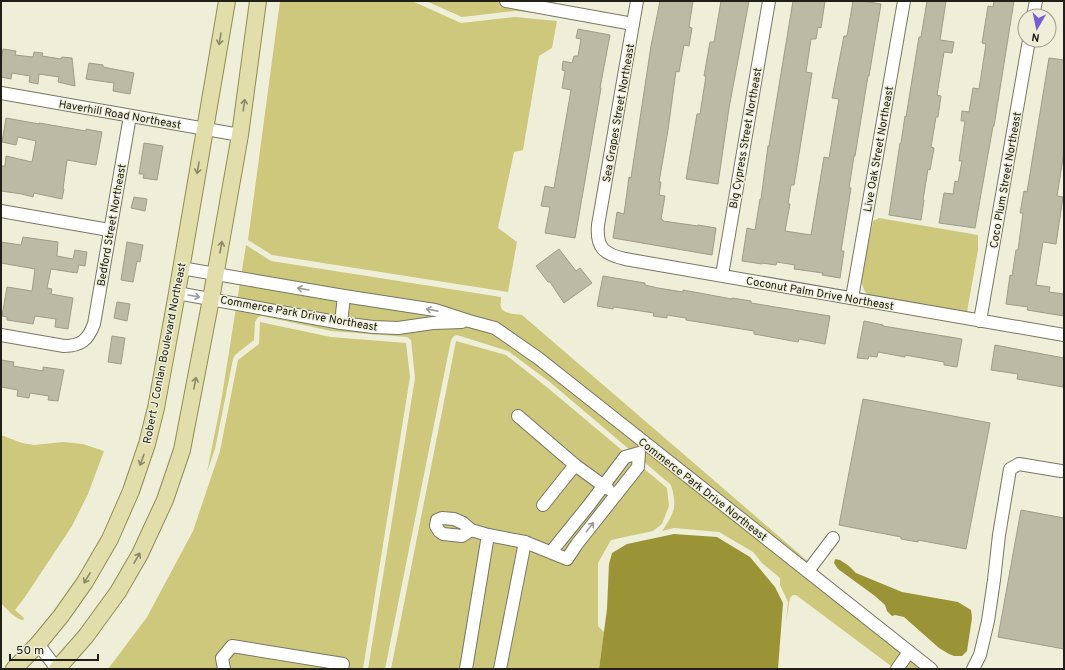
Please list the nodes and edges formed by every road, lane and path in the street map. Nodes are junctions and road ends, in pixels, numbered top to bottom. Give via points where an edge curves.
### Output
1 (226, 1) edge
2 (258, 1) edge
3 (506, 1) edge
4 (638, 1) edge
5 (769, 1) edge
6 (904, 1) edge
7 (633, 24) junction
8 (1028, 48) edge
9 (1, 93) edge
10 (130, 116) junction
11 (205, 128) junction
12 (240, 134) junction
13 (1, 211) edge
14 (598, 225) joint
15 (110, 230) junction
16 (181, 268) junction
17 (216, 274) junction
18 (722, 275) junction
19 (177, 293) junction
20 (344, 296) junction
21 (852, 298) junction
22 (211, 299) junction
23 (469, 321) junction
24 (980, 321) junction
25 (341, 323) junction
26 (1, 335) edge
27 (1064, 336) edge
28 (518, 416) dead end
29 (643, 448) junction
30 (575, 466) junction
31 (1061, 471) dead end
32 (603, 485) junction
33 (616, 495) junction
34 (543, 505) dead end
35 (589, 505) junction
36 (600, 514) junction
37 (471, 530) dead end
38 (565, 534) junction
39 (488, 535) junction
40 (833, 538) dead end
41 (525, 542) junction
42 (577, 544) junction
43 (551, 552) junction
44 (808, 571) junction
45 (38, 644) junction
46 (909, 652) junction
47 (14, 669) edge
48 (57, 669) edge
49 (224, 669) edge
50 (342, 669) edge
51 (466, 669) edge
52 (500, 669) edge
53 (897, 669) edge
54 (931, 669) edge
55 (973, 669) edge

1 -> 11 main road, Robert J Conlan Boulevard Northeast
12 -> 2 main road
3 - 7 street
4 - 7 street, Sea Grapes Street Northeast
5 - 18 street, Big Cypress Street Northeast
6 - 21 street, Live Oak Street Northeast
7 - 14 street, Sea Grapes Street Northeast
8 - 24 street, Coco Plum Street Northeast
9 - 10 street, Haverhill Road Northeast
10 - 11 street, Haverhill Road Northeast
10 - 15 street, Bedford Street Northeast
11 - 12 street, Haverhill Road Northeast
11 -> 16 main road, Robert J Conlan Boulevard Northeast
17 -> 12 main road
13 - 15 street
14 - 18 street, Coconut Palm Drive Northeast via 599,242 612,256
15 - 26 street, Bedford Street Northeast via 94,324 86,340 72,346 64,346
16 - 17 street, Commerce Park Drive Northeast
16 - 19 main road, Robert J Conlan Boulevard Northeast
20 -> 17 street, Commerce Park Drive Northeast
17 - 22 main road
18 - 21 street, Coconut Palm Drive Northeast
19 -> 22 street, Commerce Park Drive Northeast
19 -> 45 main road, Robert J Conlan Boulevard Northeast via 156,408 131,491 110,539 85,582
23 -> 20 street, Commerce Park Drive Northeast via 435,310
20 - 25 street
21 - 24 street, Coconut Palm Drive Northeast
22 - 25 street, Commerce Park Drive Northeast
48 -> 22 main road via 86,636 118,592 140,554 165,500 182,450
23 - 25 street, Commerce Park Drive Northeast via 398,328
23 - 29 street, Commerce Park Drive Northeast via 495,328 538,358
24 - 27 street, Coconut Palm Drive Northeast
28 - 30 street
29 - 32 street via 625,457
29 - 33 street via 638,467
29 - 44 street, Commerce Park Drive Northeast
30 - 32 street
30 - 34 street
31 - 55 street via 1019,464 1010,468 988,621 980,655
32 - 33 street
32 - 35 street
33 - 36 street
35 - 36 street
35 - 38 street
42 -> 36 street
37 - 39 street
38 - 42 street
38 - 43 street
39 - 41 street
39 - 51 street
40 - 44 street
41 - 43 street
41 - 52 street
42 - 43 street via 567,559
44 - 46 street, Commerce Park Drive Northeast
45 - 47 main road, Robert J Conlan Boulevard Northeast
45 - 48 street
46 - 53 street
46 - 54 street, Commerce Park Drive Northeast
49 - 50 street via 222,658 232,646 343,664

